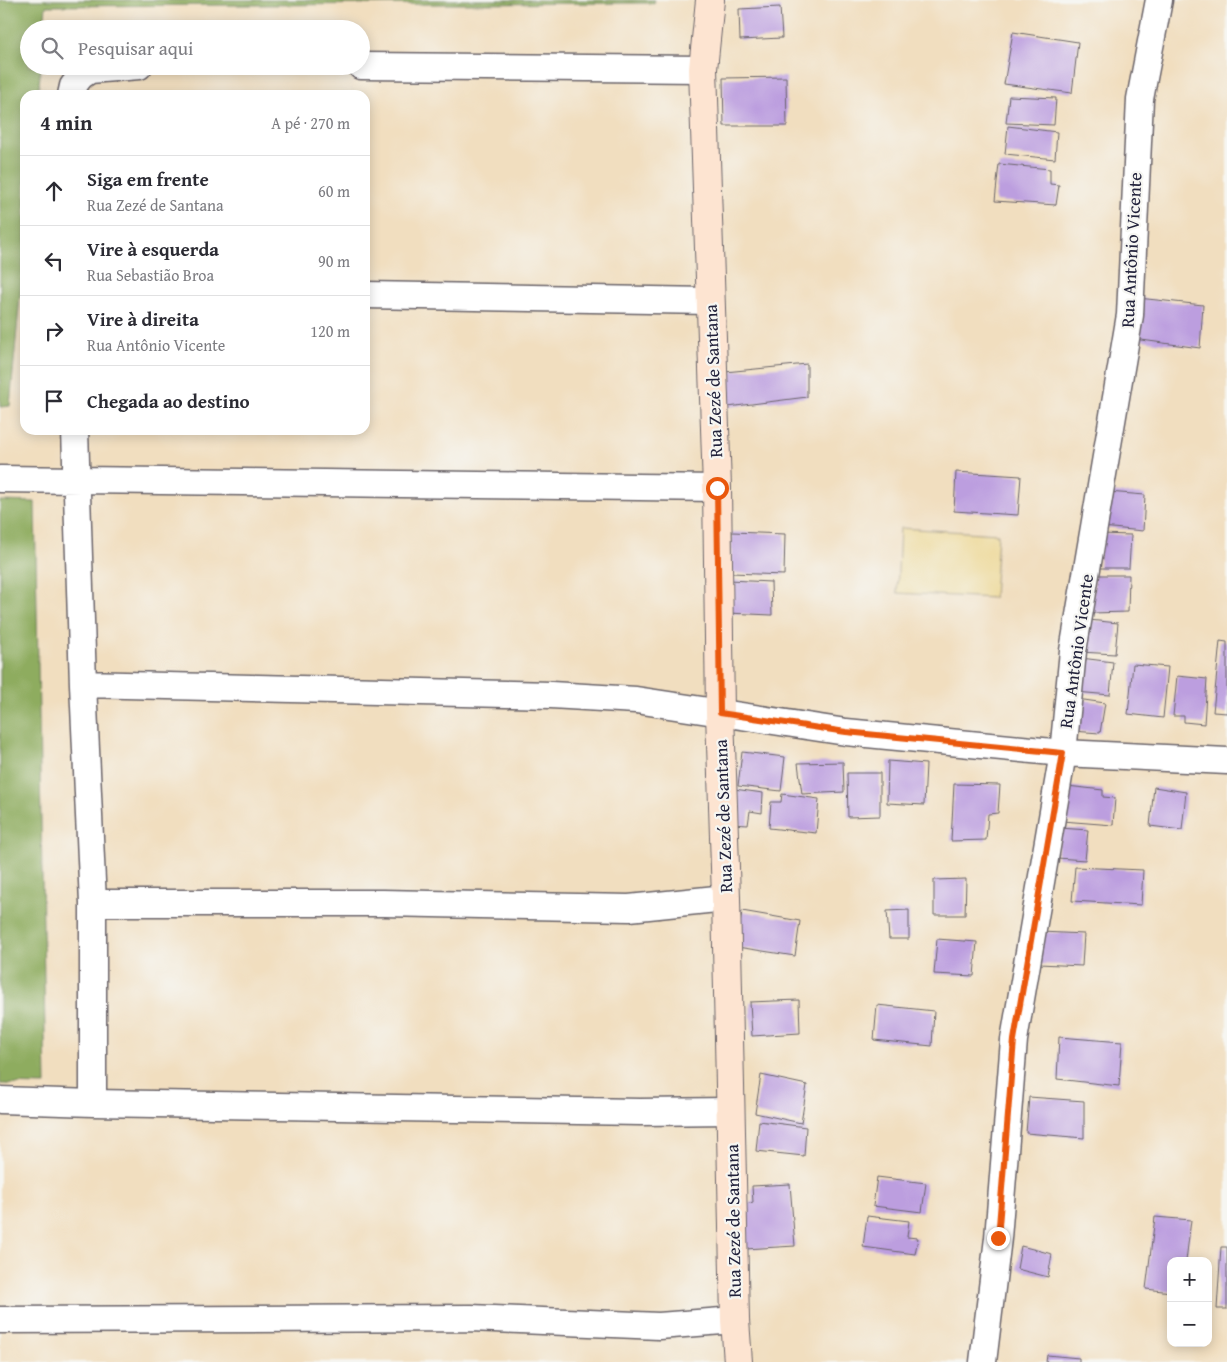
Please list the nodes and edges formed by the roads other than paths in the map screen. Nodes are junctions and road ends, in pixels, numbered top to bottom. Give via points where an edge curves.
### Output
1 (710, 0) edge
2 (1159, 0) edge
3 (370, 66) edge
4 (703, 69) junction
5 (82, 75) edge
6 (72, 90) edge
7 (370, 295) edge
8 (710, 301) junction
9 (75, 435) edge
10 (0, 479) edge
11 (77, 481) junction
12 (717, 488) junction
13 (83, 684) junction
14 (720, 713) junction
15 (1063, 753) junction
16 (1227, 761) edge
17 (726, 898) junction
18 (93, 903) junction
19 (0, 1100) edge
20 (93, 1103) junction
21 (730, 1111) junction
22 (0, 1320) edge
23 (735, 1320) junction
24 (738, 1362) edge
25 (983, 1362) edge

1 - 4 main road, Rua Zezé de Santana
2 - 15 street, Rua Antônio Vicente via 1140,99 1130,315 1074,651
3 - 4 street
4 - 8 main road, Rua Zezé de Santana
5 - 6 street
7 - 8 street
8 - 12 main road, Rua Zezé de Santana
9 - 11 street
10 - 11 street
11 - 12 street
11 - 13 street
12 - 14 main road, Rua Zezé de Santana
13 - 14 street via 551,695 636,700
13 - 18 street
14 - 15 street via 846,732
14 - 17 main road, Rua Zezé de Santana
15 - 16 street
15 - 25 street, Rua Antônio Vicente via 1014,1040 998,1238
17 - 18 street via 629,908 382,903
17 - 21 main road, Rua Zezé de Santana
18 - 20 street
19 - 20 street
20 - 21 street
21 - 23 main road, Rua Zezé de Santana
22 - 23 street via 470,1318 660,1326
23 - 24 main road, Rua Zezé de Santana

